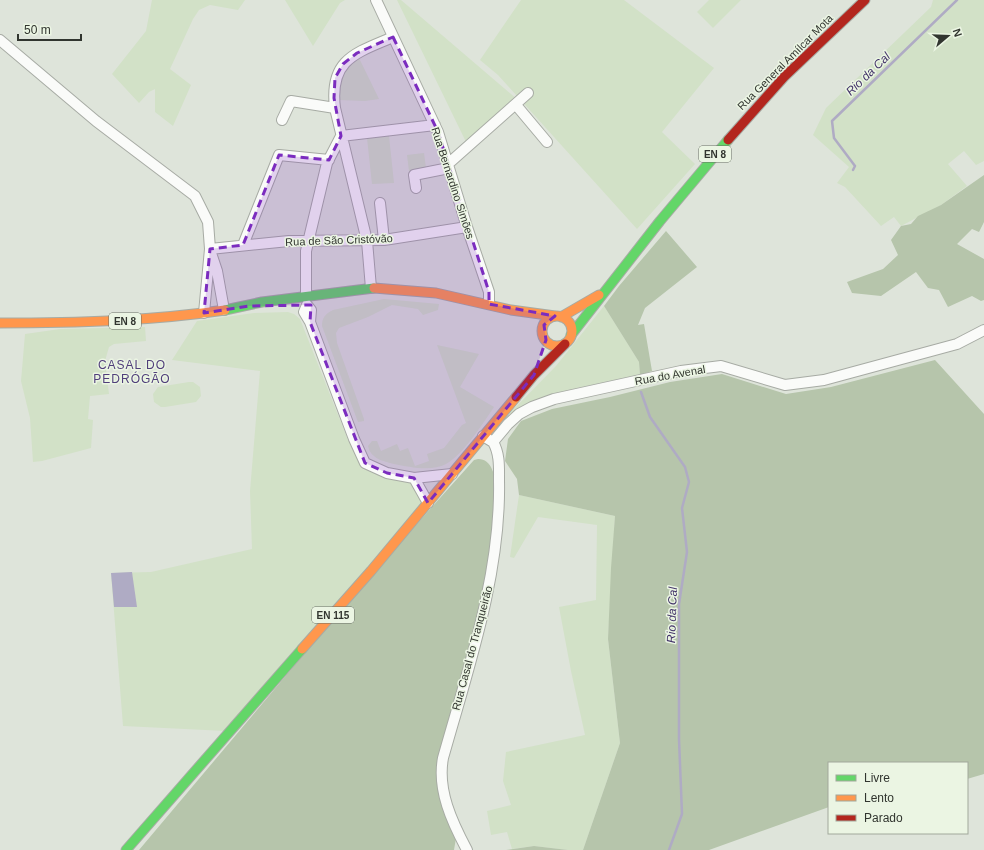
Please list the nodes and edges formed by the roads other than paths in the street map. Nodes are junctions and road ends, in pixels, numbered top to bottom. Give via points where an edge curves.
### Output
1 (376, 0) edge
2 (865, 0) edge
3 (393, 37) junction
4 (0, 40) edge
5 (528, 93) dead end
6 (516, 105) junction
7 (335, 108) junction
8 (282, 120) dead end
9 (435, 125) junction
10 (341, 136) junction
11 (547, 142) dead end
12 (328, 160) junction
13 (449, 166) junction
14 (416, 188) dead end
15 (380, 203) dead end
16 (467, 227) junction
17 (310, 240) junction
18 (384, 240) junction
19 (367, 241) junction
20 (243, 245) junction
21 (210, 250) junction
22 (375, 289) junction
23 (603, 292) junction
24 (306, 301) junction
25 (489, 304) junction
26 (224, 310) junction
27 (511, 310) junction
28 (204, 313) junction
29 (558, 316) junction
30 (527, 321) dead end
31 (0, 323) edge
32 (536, 328) dead end
33 (984, 330) edge
34 (571, 335) junction
35 (544, 338) junction
36 (564, 344) junction
37 (534, 375) junction
38 (483, 436) junction
39 (493, 442) junction
40 (453, 474) junction
41 (414, 478) junction
42 (428, 503) junction
43 (126, 850) edge
44 (467, 850) edge

1 - 3 street, Rua Bernardino Simões
2 - 23 main road, Rua General Amílcar Mota / EN 8 via 765,96
3 - 7 street via 357,53 343,64 335,78
3 - 9 street, Rua Bernardino Simões
4 - 21 street via 120,140 195,196 208,222
5 - 6 street
6 - 11 street
6 - 13 street
7 - 8 street via 291,101
7 - 10 street
9 - 10 street
9 - 13 street, Rua Bernardino Simões
10 - 12 street
10 - 19 street
12 - 17 street
12 - 20 street via 279,155
13 - 14 street via 414,175
13 - 16 street, Rua Bernardino Simões
15 - 18 street
16 - 18 street, Rua de São Cristóvão
16 - 25 street, Rua Bernardino Simões via 489,292
17 - 19 street, Rua de São Cristóvão
17 - 20 street, Rua de São Cristóvão
17 - 24 street via 306,251
18 - 19 street, Rua de São Cristóvão
19 - 22 street
20 - 21 street, Rua de São Cristóvão
21 - 26 street via 217,271
21 - 28 street
22 - 24 main road, EN 8 via 370,294 348,300
22 - 25 main road, EN 8 via 436,293
23 - 29 main road, Rua General Amílcar Mota / EN 8
23 - 34 main road, Rua General Amílcar Mota / EN 8
24 - 26 main road, EN 8
24 - 41 street via 311,310 310,322 365,463 387,472
25 - 27 main road, EN 8
26 - 28 main road, EN 8
27 - 29 main road, EN 8
27 - 30 main road, EN 8
28 - 31 main road, EN 8 via 89,323
29 - 34 main road via 565,318 571,326
29 - 35 main road, EN 8 via 550,318 544,325
32 - 35 main road
33 - 39 street, Rua do Avenal via 957,344 824,380 785,385 722,366 681,371 554,399 519,414
34 - 36 main road, EN 8
35 - 36 main road via 552,345
35 - 37 main road, EN 115 via 543,353
36 - 37 main road, EN 115
37 - 38 main road, EN 115
38 - 39 street
38 - 40 main road, EN 115
39 - 44 street, Rua Casal do Tranqueirão via 499,465 499,526 488,589 441,770 448,806
40 - 41 street
40 - 42 main road, EN 115
41 - 42 street
42 - 43 main road, EN 115

